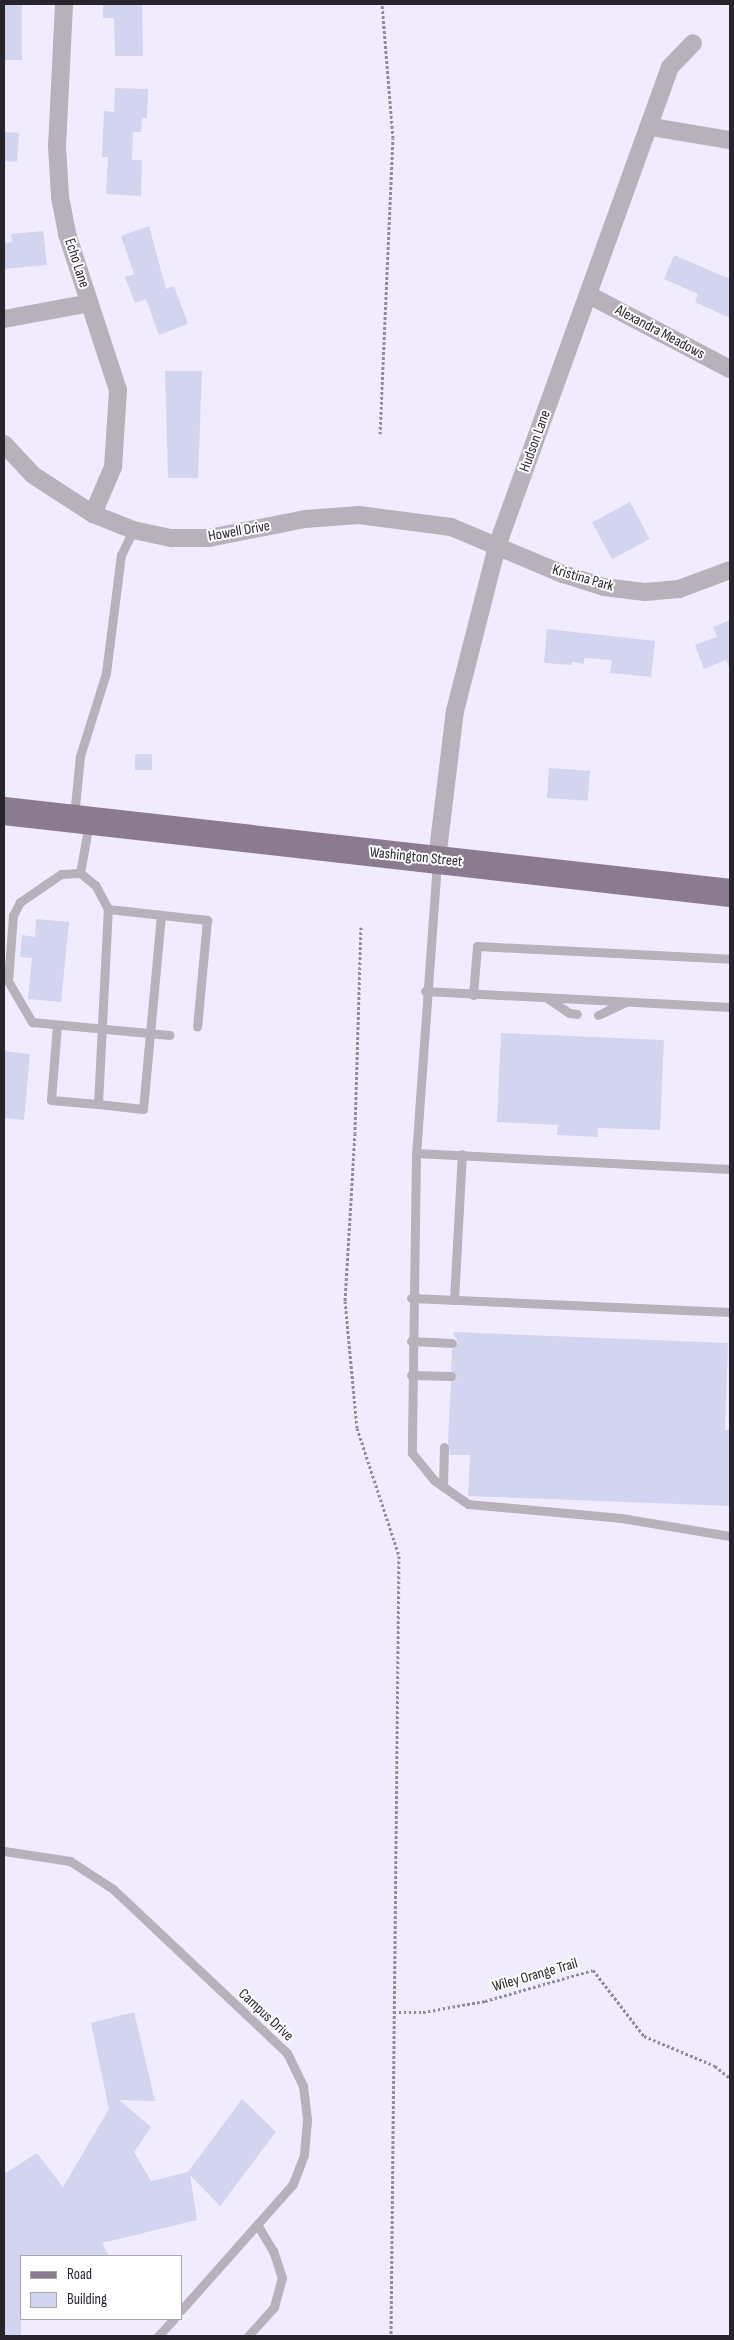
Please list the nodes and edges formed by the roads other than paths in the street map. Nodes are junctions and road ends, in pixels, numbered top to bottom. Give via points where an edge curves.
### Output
1 (64, 4) edge
2 (693, 43) dead end
3 (652, 127) junction
4 (730, 140) edge
5 (589, 295) junction
6 (90, 303) junction
7 (4, 319) edge
8 (730, 369) edge
9 (4, 444) edge
10 (93, 514) junction
11 (133, 530) junction
12 (497, 546) junction
13 (730, 570) edge
14 (4, 811) edge
15 (88, 820) junction
16 (437, 859) junction
17 (80, 873) junction
18 (730, 893) edge
19 (108, 909) junction
20 (161, 915) junction
21 (730, 959) edge
22 (425, 990) junction
23 (473, 995) junction
24 (547, 998) junction
25 (626, 1002) junction
26 (730, 1008) edge
27 (577, 1014) dead end
28 (598, 1015) dead end
29 (57, 1025) junction
30 (197, 1027) dead end
31 (102, 1028) junction
32 (150, 1033) junction
33 (168, 1035) dead end
34 (98, 1104) junction
35 (416, 1153) junction
36 (462, 1154) junction
37 (730, 1169) edge
38 (411, 1298) junction
39 (454, 1300) junction
40 (730, 1312) edge
41 (411, 1341) junction
42 (452, 1343) dead end
43 (412, 1375) junction
44 (451, 1376) dead end
45 (444, 1447) dead end
46 (443, 1487) junction
47 (730, 1536) edge
48 (4, 1851) edge
49 (257, 2224) junction
50 (182, 2309) edge
51 (173, 2320) edge
52 (158, 2336) edge
53 (248, 2336) edge

1 - 6 street, Echo Lane via 57,146 60,197 67,234
2 - 3 street, Hudson Lane via 670,67
3 - 4 street
3 - 5 street, Hudson Lane
5 - 8 street, Alexandra Meadows
5 - 12 street, Hudson Lane
6 - 7 street
6 - 10 street, Echo Lane via 118,390 112,467
9 - 10 street, Howell Drive via 33,475
10 - 11 street, Howell Drive
11 - 12 street, Howell Drive via 172,538 210,538 305,519 359,515 451,527
11 - 15 lane via 121,555 106,673 80,756
12 - 13 street, Kristina Park via 563,574 604,587 644,592 679,589
12 - 16 street, Hudson Lane via 455,711
14 - 15 main road, Washington Street
15 - 16 main road, Washington Street
15 - 17 lane
16 - 18 main road, Washington Street
16 - 22 lane
17 - 19 lane via 95,885
17 - 29 lane via 61,874 20,902 13,915 8,981 32,1022
19 - 20 lane
19 - 31 lane
20 - 30 lane via 207,920
20 - 32 lane
21 - 23 lane via 476,946
22 - 23 lane
22 - 35 lane
23 - 24 lane
24 - 25 lane
24 - 27 lane via 569,1013
25 - 26 lane
25 - 28 lane
29 - 31 lane
29 - 34 lane via 51,1100
31 - 32 lane
31 - 34 lane
32 - 33 lane
32 - 34 lane via 143,1109
35 - 36 lane
35 - 38 lane
36 - 37 lane
36 - 39 lane
38 - 39 lane
38 - 41 lane
39 - 40 lane
41 - 42 lane
41 - 43 lane
43 - 44 lane
43 - 46 lane via 412,1453
45 - 46 lane
46 - 47 lane via 468,1504 583,1514
48 - 49 lane, Campus Drive via 70,1861 92,1872 287,2053 303,2086 307,2120 304,2154 293,2184
49 - 50 lane, Campus Drive
49 - 53 lane via 273,2251 282,2278 274,2307
51 - 52 lane

